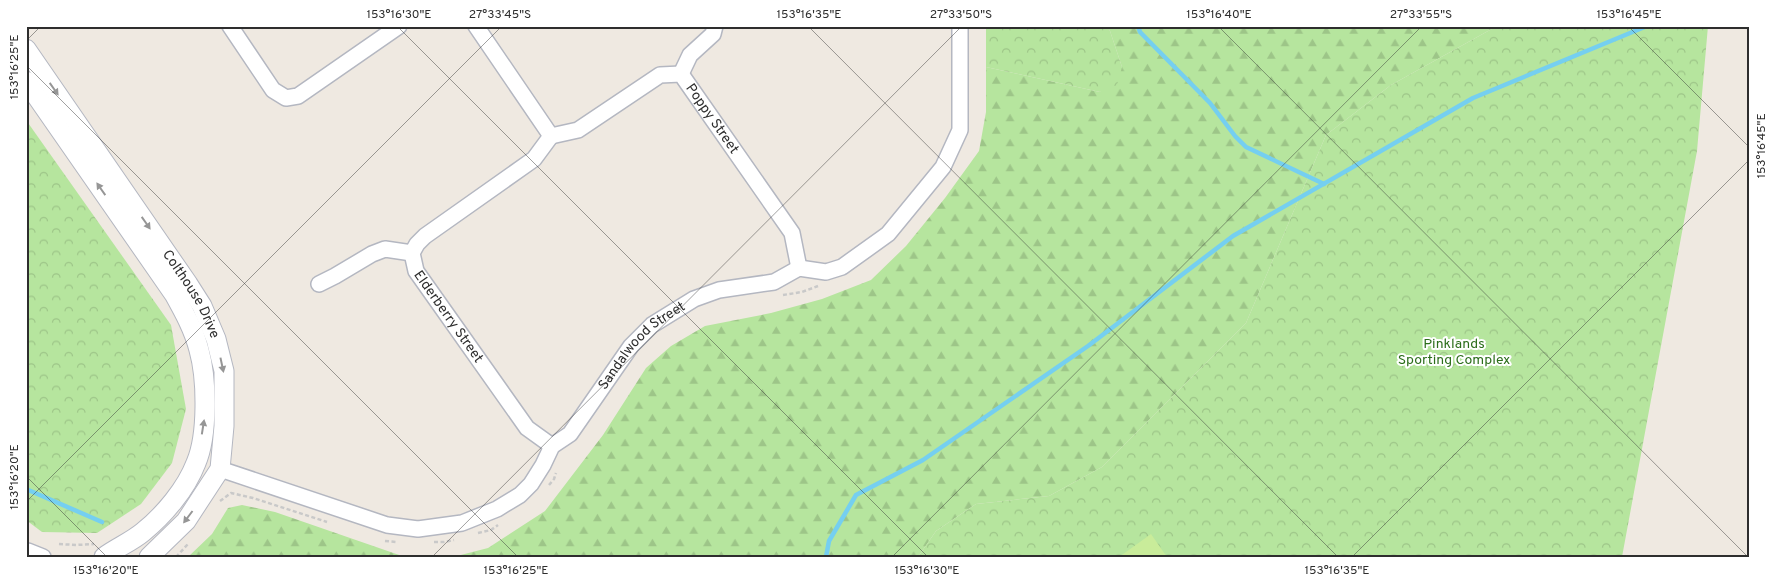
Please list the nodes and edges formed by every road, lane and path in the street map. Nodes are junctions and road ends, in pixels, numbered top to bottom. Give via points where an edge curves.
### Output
1 (230, 26) edge
2 (399, 26) edge
3 (476, 26) edge
4 (714, 26) edge
5 (960, 26) edge
6 (26, 49) edge
7 (681, 74) junction
8 (26, 81) edge
9 (551, 136) junction
10 (412, 253) junction
11 (799, 268) junction
12 (319, 284) dead end
13 (552, 446) junction
14 (197, 462) junction
15 (220, 469) junction
16 (59, 544) dead end
17 (101, 550) edge
18 (29, 552) edge
19 (43, 557) edge
20 (148, 557) edge

1 - 2 street via 273,90 286,98 298,96
3 - 9 street
4 - 7 street via 713,34 690,55
5 - 11 street via 960,130 943,167 888,234 842,267 826,272
6 -> 15 street, Colthouse Drive via 202,306 216,339 224,371
7 - 9 street, Poppy Street via 660,75 578,130
7 - 11 street, Poppy Street via 792,233
14 -> 8 street, Colthouse Drive via 205,422 205,384 199,350 189,322 174,294
9 - 10 street, Elderberry Street via 534,159 425,236
10 - 12 street via 385,249
10 - 13 street, Elderberry Street via 416,271 527,428
11 - 13 street, Sandalwood Street via 774,282 719,290 694,299 652,325 631,346 570,434
13 - 15 street, Sandalwood Street via 531,484 512,500 462,523 418,529 387,525
14 - 15 street
14 - 17 street, Colthouse Drive via 186,485 142,533
15 -> 20 street, Colthouse Drive via 186,521
16 - 17 path
18 - 19 street

